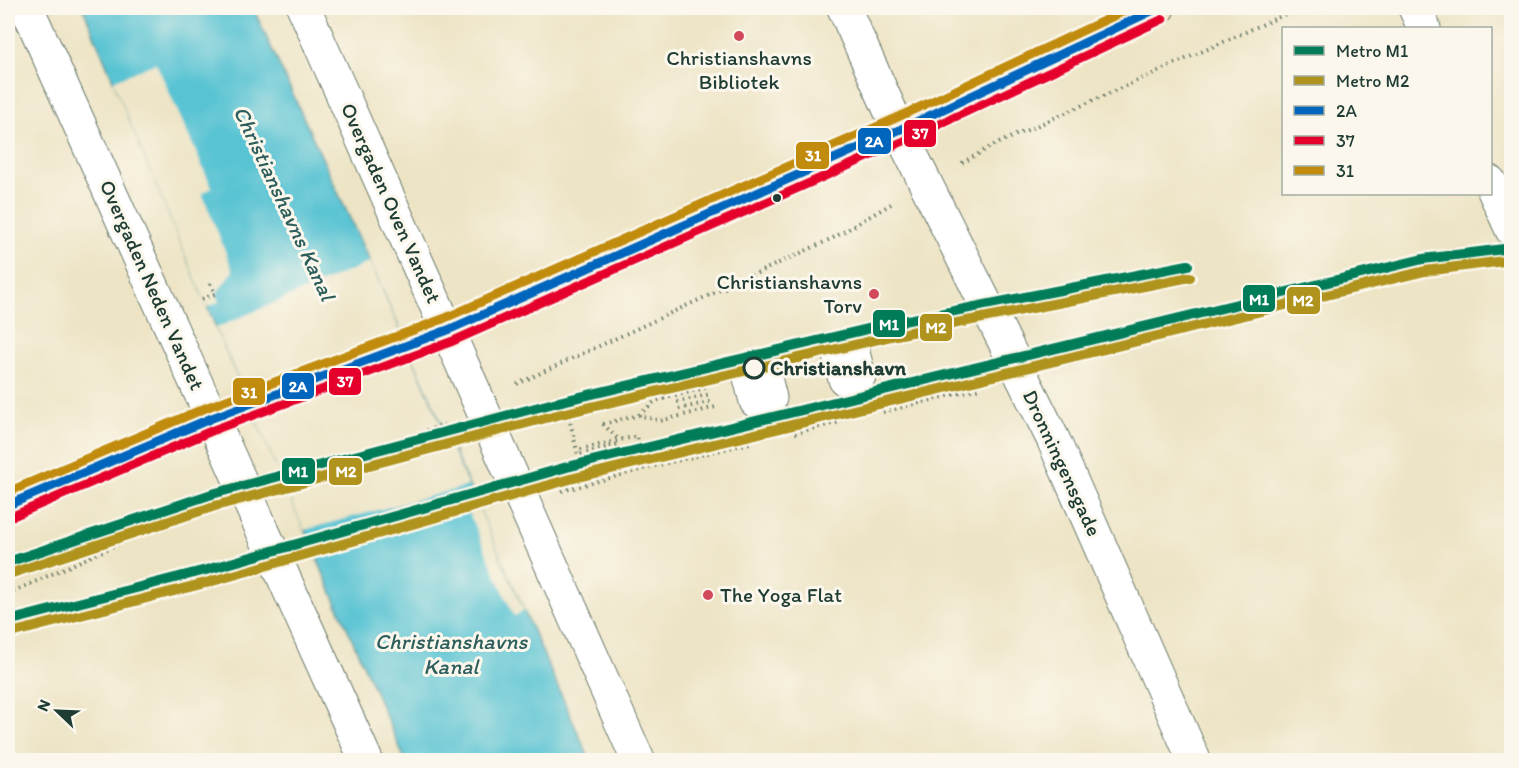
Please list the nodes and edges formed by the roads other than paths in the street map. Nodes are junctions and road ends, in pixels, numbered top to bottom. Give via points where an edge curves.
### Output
1 (27, 8) edge
2 (304, 8) edge
3 (844, 8) edge
4 (1158, 8) edge
5 (1415, 8) edge
6 (1424, 27) edge
7 (899, 130) junction
8 (1492, 184) edge
9 (1512, 230) edge
10 (448, 330) junction
11 (219, 415) junction
12 (8, 505) edge
13 (366, 760) edge
14 (638, 760) edge
15 (1194, 760) edge

1 - 11 street, Overgaden Neden Vandet
2 - 10 street, Overgaden Oven Vandet
3 - 7 street, Dronningensgade
4 - 7 street
5 - 6 street
7 - 10 street
7 - 15 street, Dronningensgade via 1053,439
8 - 9 street
10 - 11 street
10 - 14 street, Overgaden Oven Vandet
11 - 12 street
11 - 13 street, Overgaden Neden Vandet via 242,489

